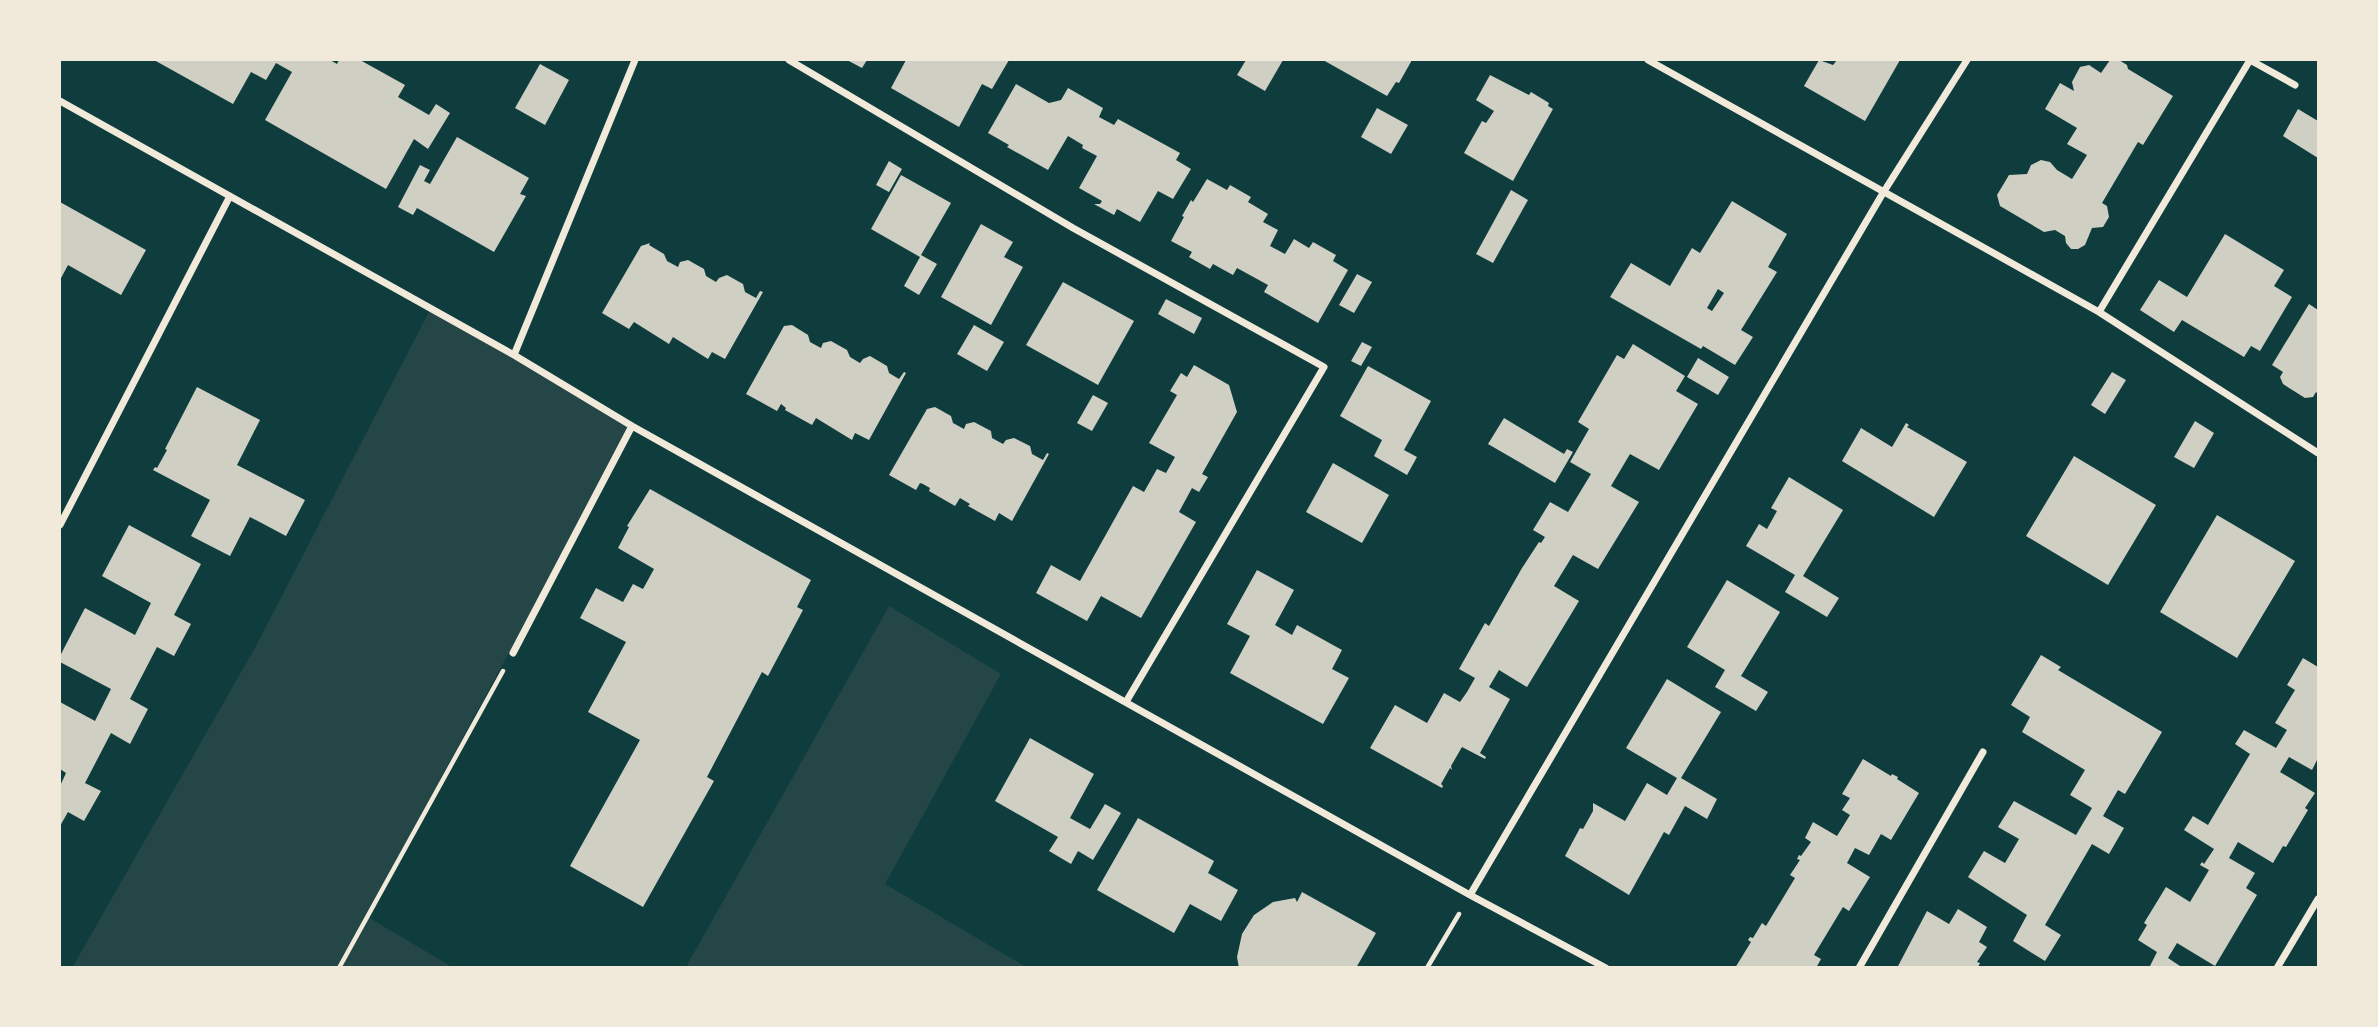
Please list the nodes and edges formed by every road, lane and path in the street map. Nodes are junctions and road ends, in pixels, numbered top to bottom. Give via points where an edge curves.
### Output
1 (635, 60) edge
2 (789, 60) edge
3 (1648, 60) edge
4 (1967, 60) edge
5 (2250, 60) edge
6 (2295, 85) dead end
7 (60, 101) edge
8 (1883, 193) junction
9 (230, 196) junction
10 (2099, 312) junction
11 (514, 355) junction
12 (632, 426) junction
13 (2319, 453) edge
14 (60, 525) edge
15 (513, 653) joint
16 (1126, 702) junction
17 (1983, 752) dead end
18 (1470, 895) junction
19 (2319, 899) edge
20 (2316, 908) edge
21 (339, 968) edge
22 (1427, 968) edge
23 (1606, 968) edge
24 (1859, 968) edge
25 (2277, 968) edge

1 - 11 street
2 - 16 street via 1073,228 1324,367
3 - 8 street
4 - 8 street
5 - 6 street
5 - 10 street
7 - 9 street
8 - 10 street
8 - 18 street
9 - 11 street
9 - 14 street
10 - 13 street
11 - 12 street
12 - 15 street
12 - 16 street
15 - 21 path
16 - 18 street
17 - 24 street
18 - 22 path
18 - 23 street
19 - 20 street
20 - 25 street

